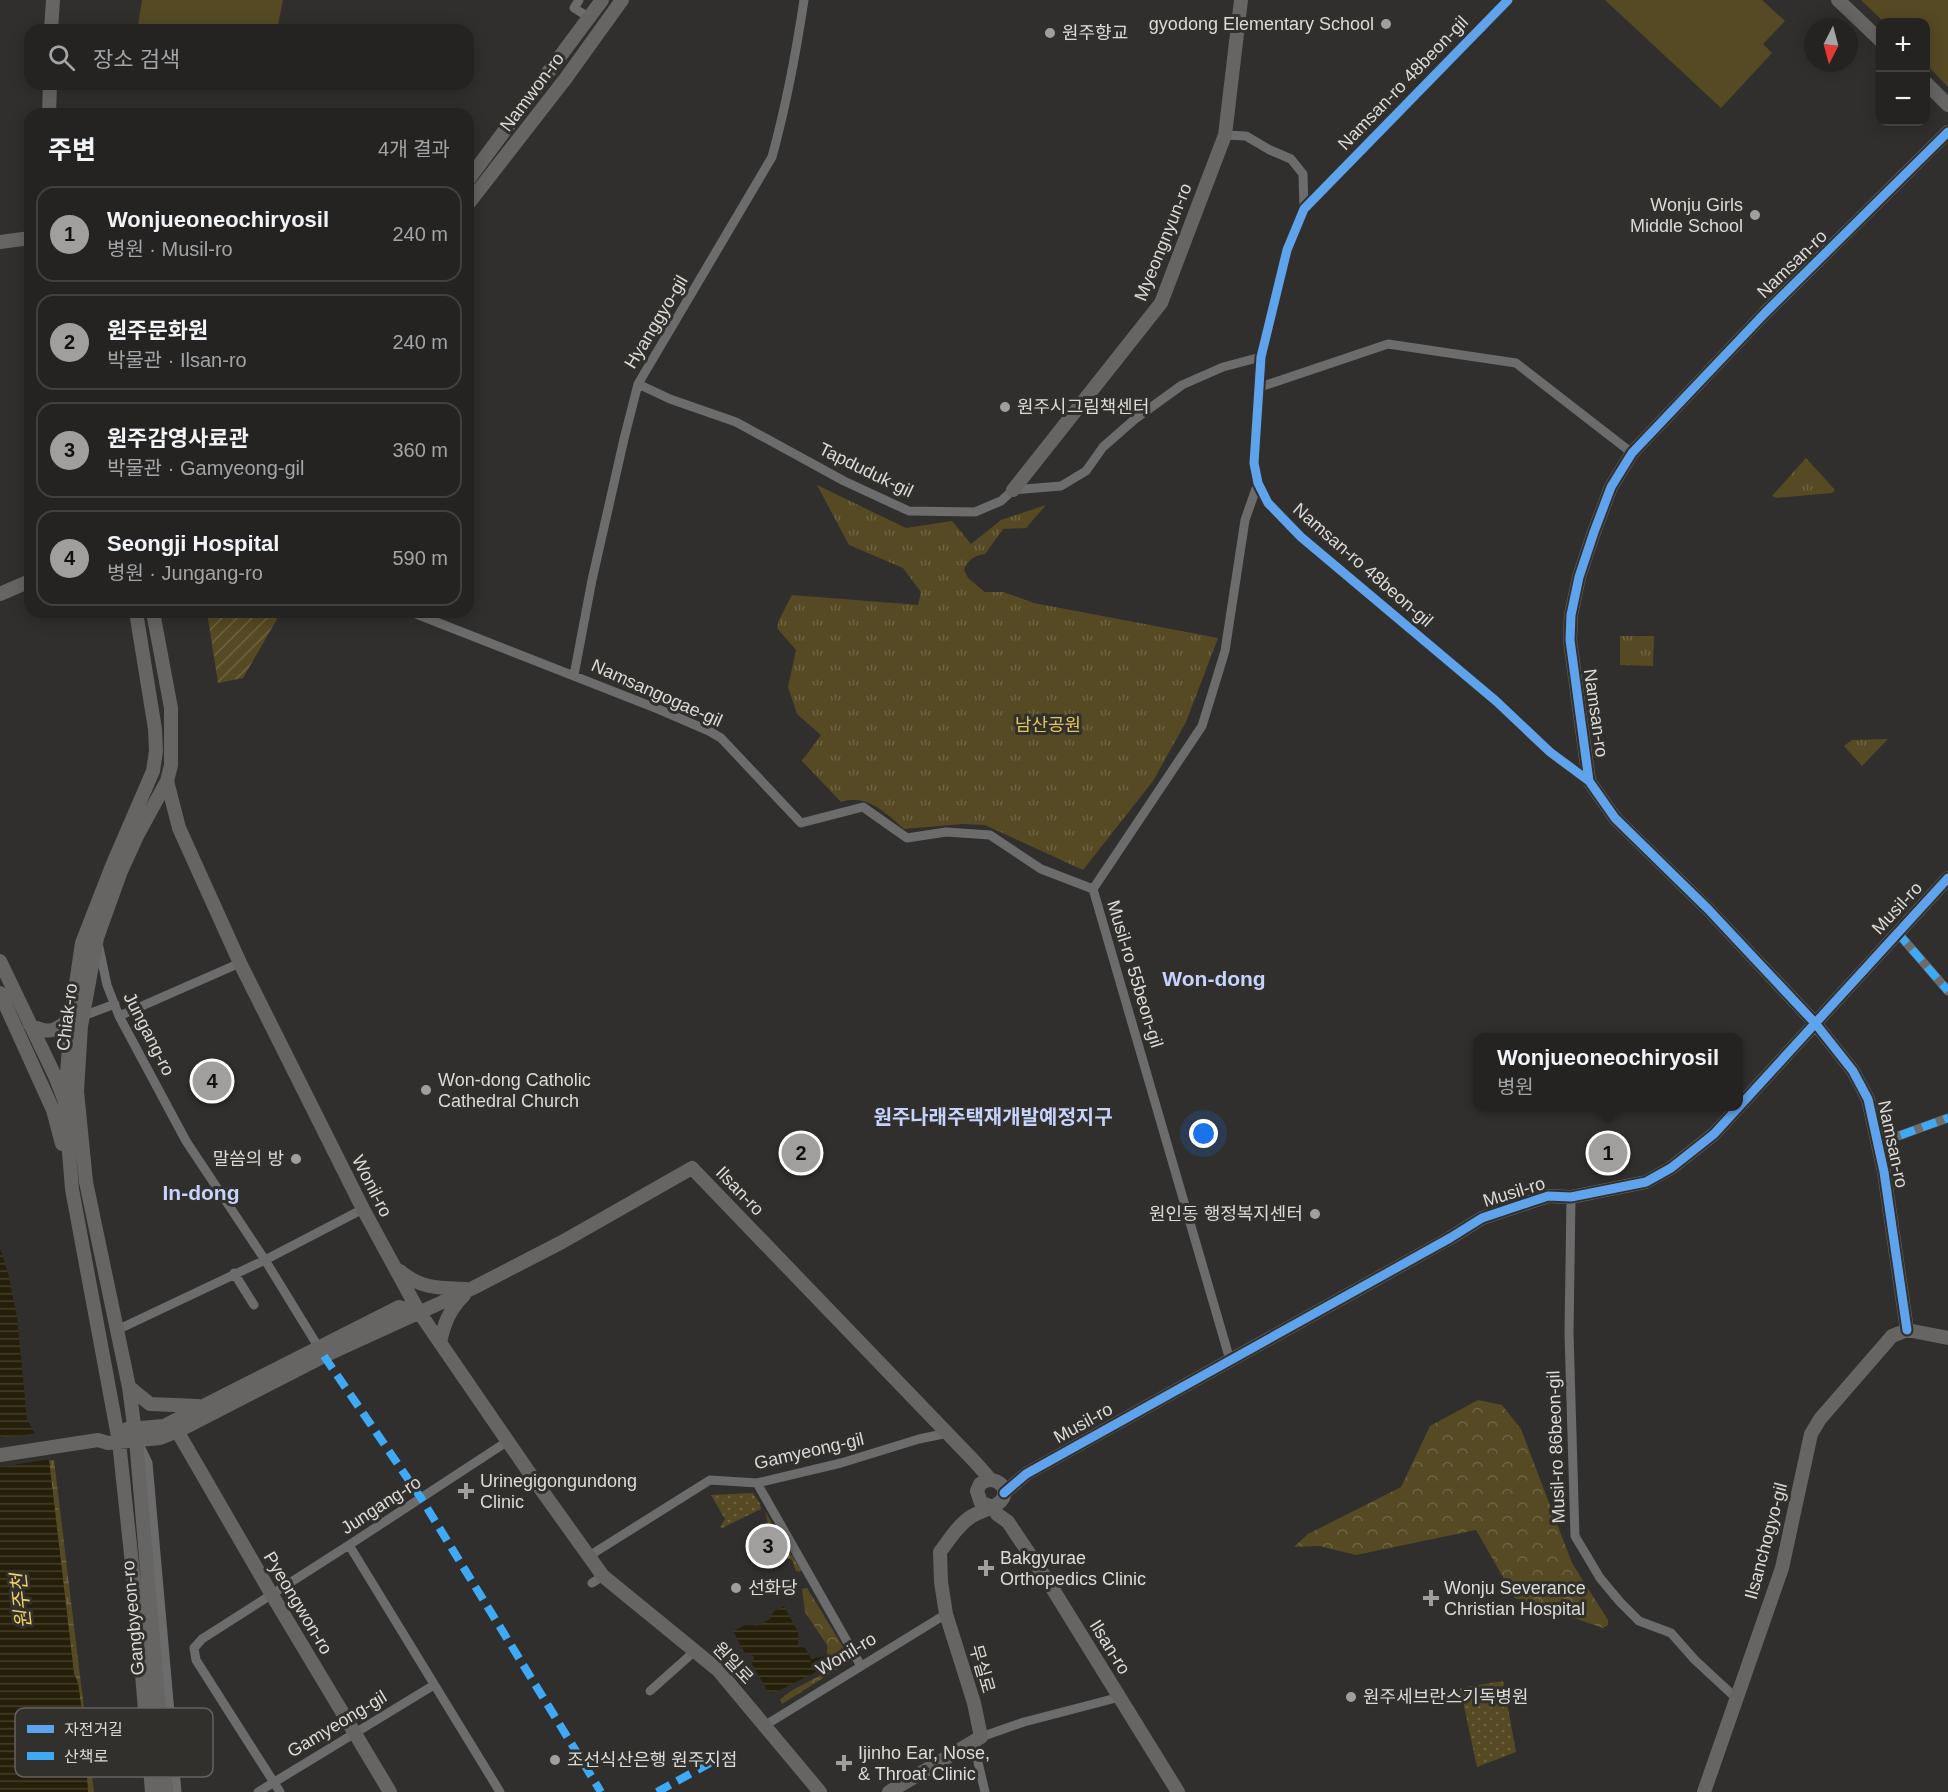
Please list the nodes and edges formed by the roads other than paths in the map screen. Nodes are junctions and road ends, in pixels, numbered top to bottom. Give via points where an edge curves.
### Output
1 (53, 0) edge
2 (579, 0) edge
3 (602, 0) edge
4 (622, 0) edge
5 (804, 0) edge
6 (1241, 0) edge
7 (1508, 0) edge
8 (1838, 0) edge
9 (590, 18) junction
10 (51, 24) edge
11 (1876, 35) edge
12 (1930, 87) edge
13 (50, 90) edge
14 (1948, 105) edge
15 (49, 108) edge
16 (1948, 132) edge
17 (1225, 135) junction
18 (474, 172) edge
19 (474, 196) edge
20 (1304, 209) junction
21 (24, 239) edge
22 (0, 242) edge
23 (1262, 357) junction
24 (638, 384) junction
25 (1260, 387) junction
26 (1632, 453) junction
27 (1258, 483) junction
28 (1013, 490) junction
29 (24, 584) edge
30 (0, 594) edge
31 (137, 618) edge
32 (154, 618) edge
33 (427, 618) edge
34 (574, 675) junction
35 (167, 781) junction
36 (1589, 781) junction
37 (1948, 878) edge
38 (1093, 889) junction
39 (1897, 932) junction
40 (97, 938) junction
41 (0, 961) edge
42 (240, 963) junction
43 (1948, 991) edge
44 (0, 993) edge
45 (115, 1004) junction
46 (119, 1016) junction
47 (77, 1017) junction
48 (1815, 1023) junction
49 (30, 1025) junction
50 (65, 1102) junction
51 (1743, 1102) edge
52 (1735, 1111) edge
53 (1948, 1118) edge
54 (1879, 1143) junction
55 (86, 1182) junction
56 (72, 1189) junction
57 (1571, 1197) junction
58 (363, 1209) junction
59 (265, 1260) junction
60 (394, 1266) junction
61 (234, 1273) junction
62 (471, 1289) junction
63 (254, 1305) dead end
64 (419, 1312) junction
65 (117, 1330) junction
66 (1907, 1330) junction
67 (1948, 1338) edge
68 (440, 1343) junction
69 (321, 1352) junction
70 (1230, 1360) junction
71 (129, 1387) junction
72 (200, 1406) junction
73 (175, 1426) junction
74 (948, 1433) junction
75 (136, 1434) junction
76 (118, 1436) junction
77 (508, 1441) junction
78 (0, 1455) edge
79 (1026, 1474) junction
80 (757, 1483) junction
81 (985, 1484) junction
82 (997, 1502) junction
83 (969, 1518) junction
84 (349, 1545) junction
85 (589, 1556) junction
86 (598, 1579) joint
87 (272, 1595) junction
88 (946, 1614) junction
89 (696, 1650) junction
90 (861, 1666) junction
91 (434, 1685) junction
92 (650, 1691) dead end
93 (1120, 1697) junction
94 (1736, 1698) junction
95 (145, 1708) edge
96 (159, 1708) edge
97 (170, 1708) edge
98 (764, 1726) junction
99 (355, 1732) junction
100 (977, 1739) junction
101 (151, 1777) edge
102 (165, 1777) edge
103 (176, 1777) edge
104 (274, 1782) junction
105 (152, 1792) edge
106 (166, 1792) edge
107 (177, 1792) edge
108 (258, 1792) edge
109 (280, 1792) edge
110 (390, 1792) edge
111 (500, 1792) edge
112 (820, 1792) edge
113 (889, 1792) edge
114 (985, 1792) edge
115 (1178, 1792) edge
116 (1704, 1792) edge

1 - 10 street
2 - 9 street via 574,8
3 - 9 street, Namwon-ro
4 - 19 street, Namwon-ro
5 - 24 street, Hyanggyo-gil via 772,157
6 - 17 street, Myeongnyun-ro
7 - 20 street, Namsan-ro 48beon-gil
8 - 11 street
9 - 18 street, Namwon-ro
12 - 14 street
13 - 15 street
16 - 26 street, Namsan-ro via 1765,313
17 - 20 street via 1246,136 1291,159 1303,174
17 - 28 street, Myeongnyun-ro via 1161,303
20 - 23 street, Namsan-ro 48beon-gil via 1287,250
21 - 22 street
23 - 25 street, Namsan-ro 48beon-gil
23 - 28 street, Tapduduk-gil via 1223,367 1182,385 1103,447 1086,471 1061,486
24 - 28 street, Tapduduk-gil via 736,422 844,481 909,511 975,513 1001,501
24 - 34 street, Hyanggyo-gil
25 - 26 street via 1388,344 1516,363
25 - 27 street, Namsan-ro 48beon-gil via 1254,463
26 - 36 street, Namsan-ro via 1611,487 1594,532 1571,615 1570,640
27 - 36 street, Namsan-ro 48beon-gil via 1268,503 1301,537 1488,693 1550,752
27 - 38 street, Musil-ro 55beon-gil via 1245,520 1225,651 1202,726
29 - 30 street
31 - 47 street, Chiak-ro via 155,729 153,771 82,943
32 - 35 street, Chiak-ro via 171,708 171,765
33 - 34 street, Namsangogae-gil
34 - 38 street, Namsangogae-gil via 721,738 801,823 862,807 908,838 946,832 990,836 1041,869
35 - 40 street, Chiak-ro via 121,871
35 - 42 street, Wonil-ro via 179,828
36 - 48 street, Namsan-ro via 1615,818 1708,909
37 - 39 street, Musil-ro
38 - 70 street, Musil-ro 55beon-gil
39 - 43 street
39 - 48 street, Musil-ro
40 - 45 street, Jungang-ro
40 - 47 street, Chiak-ro
41 - 49 street
42 - 46 street
42 - 58 street, Wonil-ro
44 - 56 street via 53,1110
45 - 46 street, Jungang-ro
45 - 47 street
46 - 59 street, Jungang-ro via 186,1141
47 - 49 street via 59,1029 40,1030
47 - 50 street, Chiak-ro
47 - 55 street, Chiak-ro via 77,1091
48 - 51 street, Musil-ro
48 - 54 street, Namsan-ro via 1853,1071 1868,1099
49 - 50 street
50 - 55 street
50 - 56 street, Chiak-ro
52 - 57 street, Musil-ro via 1714,1134 1646,1182
53 - 54 street
54 - 66 street, Namsan-ro
55 - 65 street, Chiak-ro
56 - 76 street, Chiak-ro
57 - 70 street, Musil-ro via 1548,1196 1482,1218
57 - 94 street, Musil-ro 86beon-gil via 1569,1334 1575,1536 1600,1578 1620,1602 1639,1621 1671,1633
58 - 59 street
58 - 60 street, Wonil-ro
59 - 61 street
59 - 69 street, Jungang-ro
60 - 62 street via 412,1282
60 - 64 street, Wonil-ro
61 - 63 street
61 - 65 street
62 - 64 street, Ilsan-ro
62 - 68 street via 454,1305 444,1323
62 - 74 street, Ilsan-ro via 692,1167
64 - 68 street, Wonil-ro
64 - 69 street, Ilsan-ro
65 - 71 street, Chiak-ro
66 - 67 street
66 - 94 street, Ilsanchogyo-gil via 1892,1336 1811,1434 1782,1569
68 - 77 street, Wonil-ro
69 - 72 street
69 - 73 street
70 - 79 street, Musil-ro
71 - 72 street via 150,1404
71 - 75 street, Chiak-ro
72 - 73 street
73 - 75 street via 160,1438
73 - 87 street, Pyeongwon-ro
74 - 80 street, Gamyeong-gil
74 - 81 street, Ilsan-ro via 976,1463
75 - 76 street
75 - 96 street, Gangbyeon-ro
75 - 97 street via 148,1463
76 - 78 street via 108,1443 98,1440
76 - 95 street, Gangbyeon-ro
77 - 84 street, Jungang-ro
77 - 85 street, Wonil-ro
79 - 81 street
79 - 82 street
80 - 85 street, Gamyeong-gil via 710,1480
80 - 90 street
81 - 82 street via 1000,1483
81 - 82 street via 981,1503
81 - 83 street
82 - 83 street
82 - 93 street, Ilsan-ro via 997,1514 1008,1522
83 - 88 street, 무실로 via 940,1551
84 - 87 street, Jungang-ro
84 - 91 street
85 - 86 street, Wonil-ro
86 - 89 street, 원일로
87 - 99 street, Pyeongwon-ro
87 - 104 street, Jungang-ro via 201,1639 194,1648 196,1660
88 - 90 street, Wonil-ro
88 - 100 street, 무실로 via 971,1693
89 - 92 street
89 - 98 street, 원일로 via 718,1670
90 - 98 street, Wonil-ro
91 - 99 street, Gamyeong-gil
91 - 111 street
93 - 100 street via 1034,1719
93 - 115 street, Ilsan-ro
94 - 116 street, Ilsanchogyo-gil
98 - 112 street, 원일로
99 - 104 street, Gamyeong-gil
99 - 110 street, Pyeongwon-ro
100 - 113 street
100 - 114 street
101 - 105 street, Gangbyeon-ro
102 - 106 street, Gangbyeon-ro
103 - 107 street
104 - 108 street, Gamyeong-gil
104 - 109 street

